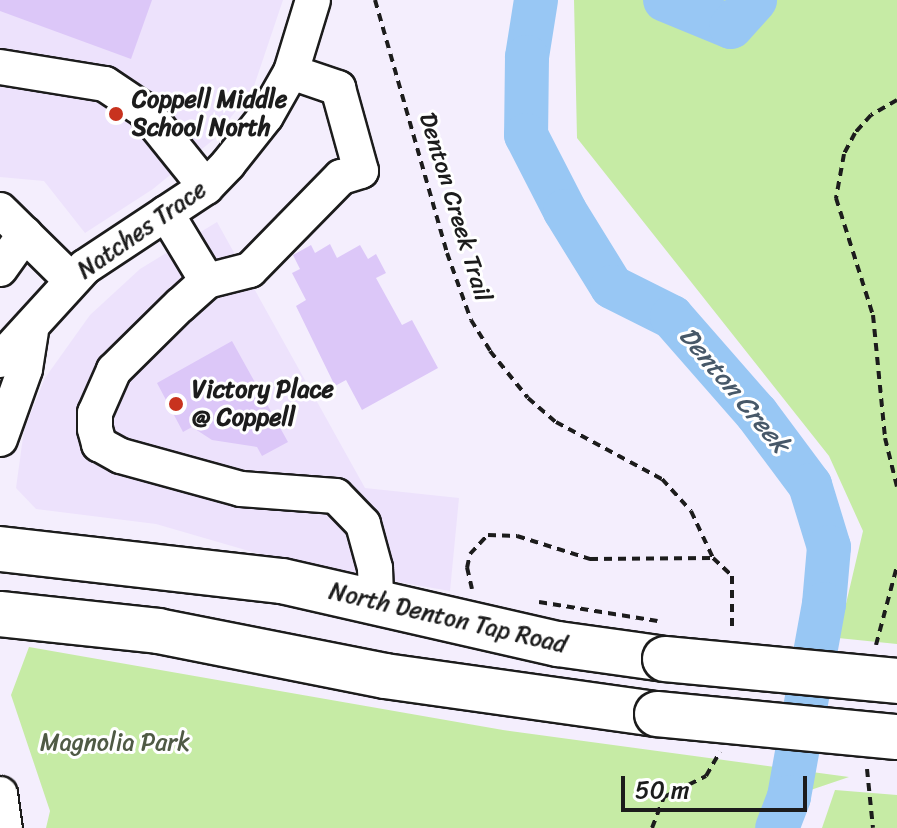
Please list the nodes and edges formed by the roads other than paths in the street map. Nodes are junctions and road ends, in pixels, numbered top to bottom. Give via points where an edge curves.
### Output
1 (313, 0) edge
2 (0, 67) edge
3 (291, 72) junction
4 (206, 187) junction
5 (0, 210) edge
6 (166, 213) junction
7 (25, 234) junction
8 (0, 269) edge
9 (71, 280) junction
10 (207, 281) junction
11 (31, 332) junction
12 (0, 360) edge
13 (0, 439) edge
14 (0, 549) edge
15 (376, 602) junction
16 (0, 614) edge
17 (897, 681) edge
18 (897, 737) edge
19 (0, 794) edge
20 (5, 828) edge

1 - 3 street, Natches Trace
2 - 4 street via 105,84 144,110
3 - 4 street, Natches Trace via 266,116
3 - 10 street via 338,88 361,171 341,177 250,270
4 - 6 street, Natches Trace
5 - 7 street
6 - 9 street, Natches Trace
6 - 10 street
7 - 8 street
7 - 9 street
9 - 11 street, Natches Trace
10 - 15 street via 114,370 95,413 99,444 121,456 241,489 336,496 363,524 375,568
11 - 12 street, Natches Trace
11 - 13 street, Natches Trace via 25,369
14 - 15 main road, North Denton Tap Road via 282,581
15 - 17 main road, North Denton Tap Road, bridge via 558,644 668,641
16 - 18 main road, bridge via 158,631 385,676 657,714
19 - 20 street

